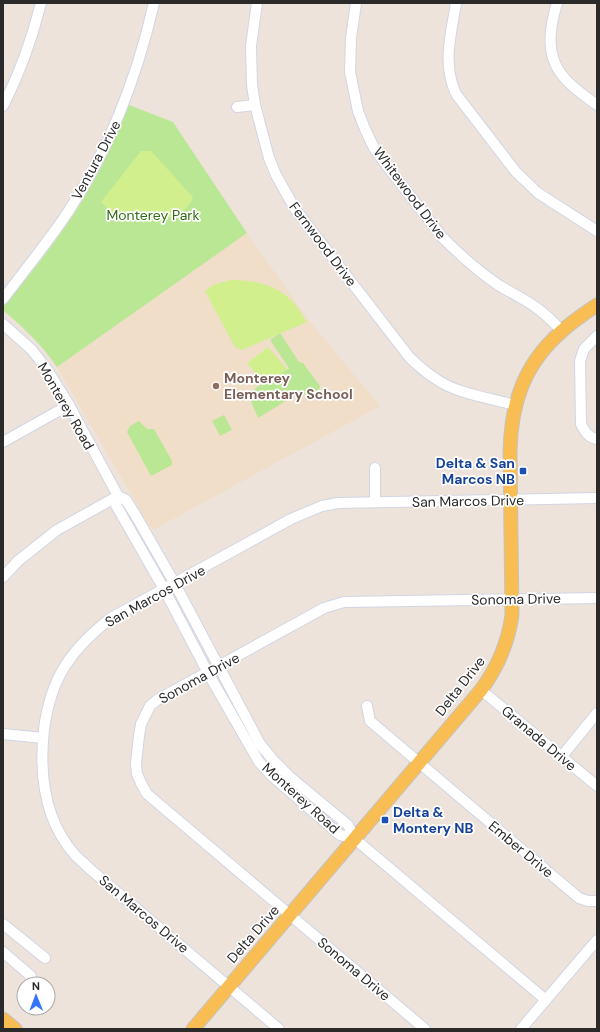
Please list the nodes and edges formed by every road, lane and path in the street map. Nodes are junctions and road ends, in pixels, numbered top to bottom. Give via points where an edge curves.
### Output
1 (41, 3) edge
2 (154, 3) edge
3 (257, 3) edge
4 (356, 3) edge
5 (456, 3) edge
6 (557, 3) edge
7 (255, 105) junction
8 (597, 105) edge
9 (3, 106) edge
10 (237, 108) dead end
11 (597, 231) edge
12 (3, 299) edge
13 (597, 305) edge
14 (3, 324) edge
15 (562, 331) junction
16 (597, 336) edge
17 (69, 405) junction
18 (515, 405) junction
19 (597, 439) edge
20 (3, 442) edge
21 (375, 468) dead end
22 (118, 496) junction
23 (597, 498) edge
24 (511, 500) junction
25 (375, 502) junction
26 (3, 577) edge
27 (175, 584) junction
28 (164, 589) junction
29 (597, 598) edge
30 (513, 599) junction
31 (219, 667) junction
32 (208, 673) junction
33 (481, 690) junction
34 (367, 706) dead end
35 (597, 713) edge
36 (3, 734) edge
37 (43, 738) junction
38 (562, 756) junction
39 (419, 763) junction
40 (597, 786) edge
41 (355, 839) junction
42 (597, 901) edge
43 (290, 915) junction
44 (3, 924) edge
45 (597, 940) edge
46 (3, 952) edge
47 (45, 958) dead end
48 (31, 976) dead end
49 (228, 986) junction
50 (546, 1000) junction
51 (3, 1018) edge
52 (16, 1029) edge
53 (193, 1029) edge
54 (279, 1029) edge
55 (425, 1029) edge
56 (521, 1029) edge

1 - 9 street via 28,47
2 - 12 street, Ventura Drive via 125,100 92,172 68,212
3 - 7 street, Fernwood Drive via 251,46
4 - 15 street, Whitewood Drive via 350,72 358,111 374,148 455,251 497,284 533,305
5 - 11 street via 448,56 451,83 456,94 516,172 538,193
6 - 8 street via 550,38 552,54 561,74
7 - 10 street
7 - 18 street, Fernwood Drive via 276,175 295,209 410,358 437,380 452,388
13 - 15 main road, Delta Drive
14 - 17 street, Monterey Road via 32,350
15 - 18 main road, Delta Drive via 537,358 521,387
16 - 19 street via 584,349 580,361 581,424 585,432
17 - 20 street
17 - 22 street, Monterey Road
18 - 24 main road, Delta Drive via 510,436
21 - 25 street
22 - 26 street via 57,530 18,561
22 - 27 street, Monterey Road via 126,500
22 - 28 street, Monterey Road via 116,505
23 - 24 street, San Marcos Drive
24 - 25 street, San Marcos Drive
24 - 30 main road, Delta Drive
25 - 27 street, San Marcos Drive via 338,503 309,511
27 - 28 street, San Marcos Drive
27 - 31 street, Monterey Road
28 - 32 street, Monterey Road
28 - 37 street, San Marcos Drive via 111,618 76,649 56,682 46,714
29 - 30 street, Sonoma Drive
30 - 31 street, Sonoma Drive via 334,604
30 - 33 main road, Delta Drive via 510,632 504,650 498,665
31 - 32 street, Sonoma Drive
31 - 41 street, Monterey Road via 260,744 290,777 348,825
32 - 41 street, Monterey Road via 259,762 340,835
32 - 43 street, Sonoma Drive via 150,706 138,736 137,774 146,794
33 - 38 street, Granada Drive
33 - 39 main road, Delta Drive
34 - 39 street, Ember Drive via 370,721
35 - 38 street
36 - 37 street
37 - 49 street, San Marcos Drive via 42,778 46,798 52,816 75,855
38 - 40 street, Granada Drive
39 - 41 main road, Delta Drive
39 - 42 street, Ember Drive via 579,898
41 - 43 main road, Delta Drive
41 - 50 street, Monterey Road
43 - 49 main road, Delta Drive
43 - 55 street, Sonoma Drive
44 - 47 street
45 - 50 street
46 - 48 street
49 - 53 main road, Delta Drive
49 - 54 street, San Marcos Drive
50 - 56 street
51 - 52 main road

